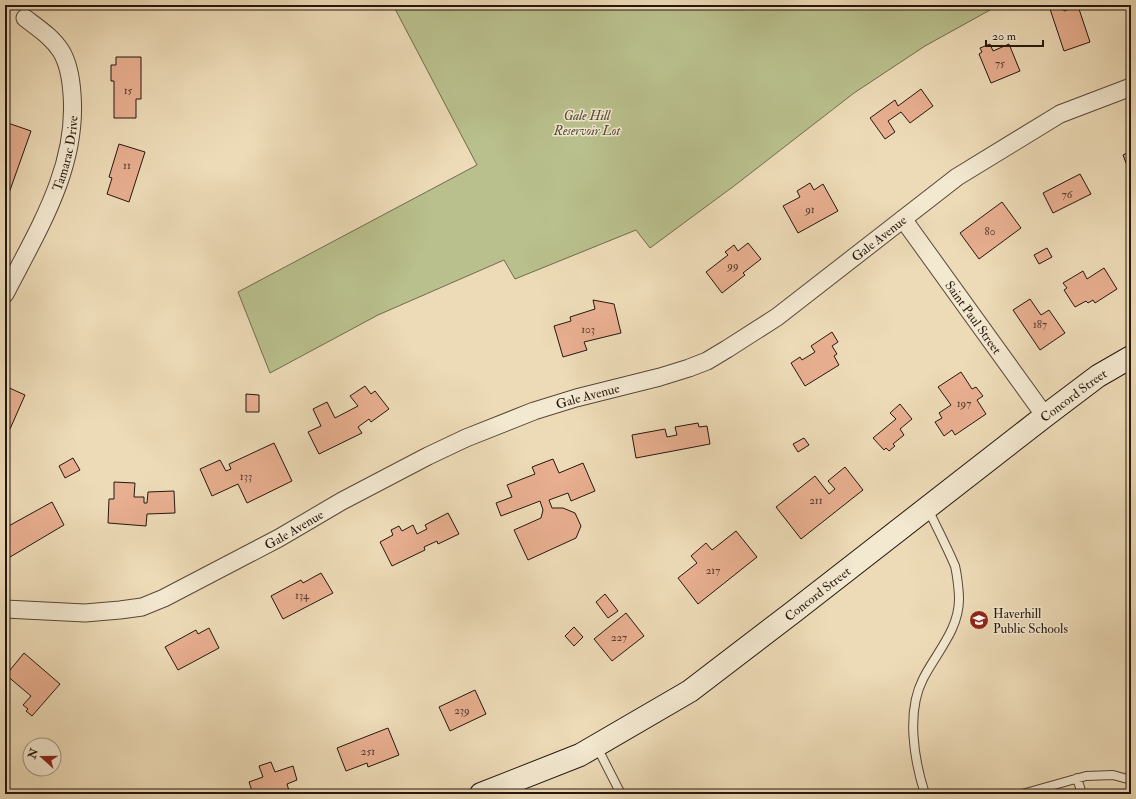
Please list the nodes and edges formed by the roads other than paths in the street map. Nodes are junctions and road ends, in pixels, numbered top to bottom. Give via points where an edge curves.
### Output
1 (25, 18) dead end
2 (1131, 87) edge
3 (903, 219) junction
4 (5, 294) edge
5 (1131, 356) edge
6 (1045, 416) junction
7 (928, 508) junction
8 (5, 609) edge
9 (596, 746) junction
10 (1077, 778) junction
11 (1131, 780) edge
12 (481, 794) edge
13 (621, 794) edge
14 (925, 794) edge
15 (1024, 794) edge
16 (1082, 794) edge

1 - 4 street, Tamarac Drive via 62,52 70,77 73,114 70,147 61,178
2 - 3 street, Gale Avenue via 1060,114 957,178
3 - 6 street, Saint Paul Street
3 - 8 street, Gale Avenue via 777,317 707,360 660,377 534,411 466,438 342,501 279,538 164,598 142,607 106,612
5 - 6 main road, Concord Street via 1098,376
6 - 7 main road, Concord Street
7 - 9 main road, Concord Street via 690,691
7 - 14 lane via 955,568 959,600 954,623 923,679 915,704 912,730 918,774
9 - 12 main road, Concord Street via 580,755
9 - 13 lane
10 - 11 lane via 1113,775
10 - 15 lane
10 - 16 lane

